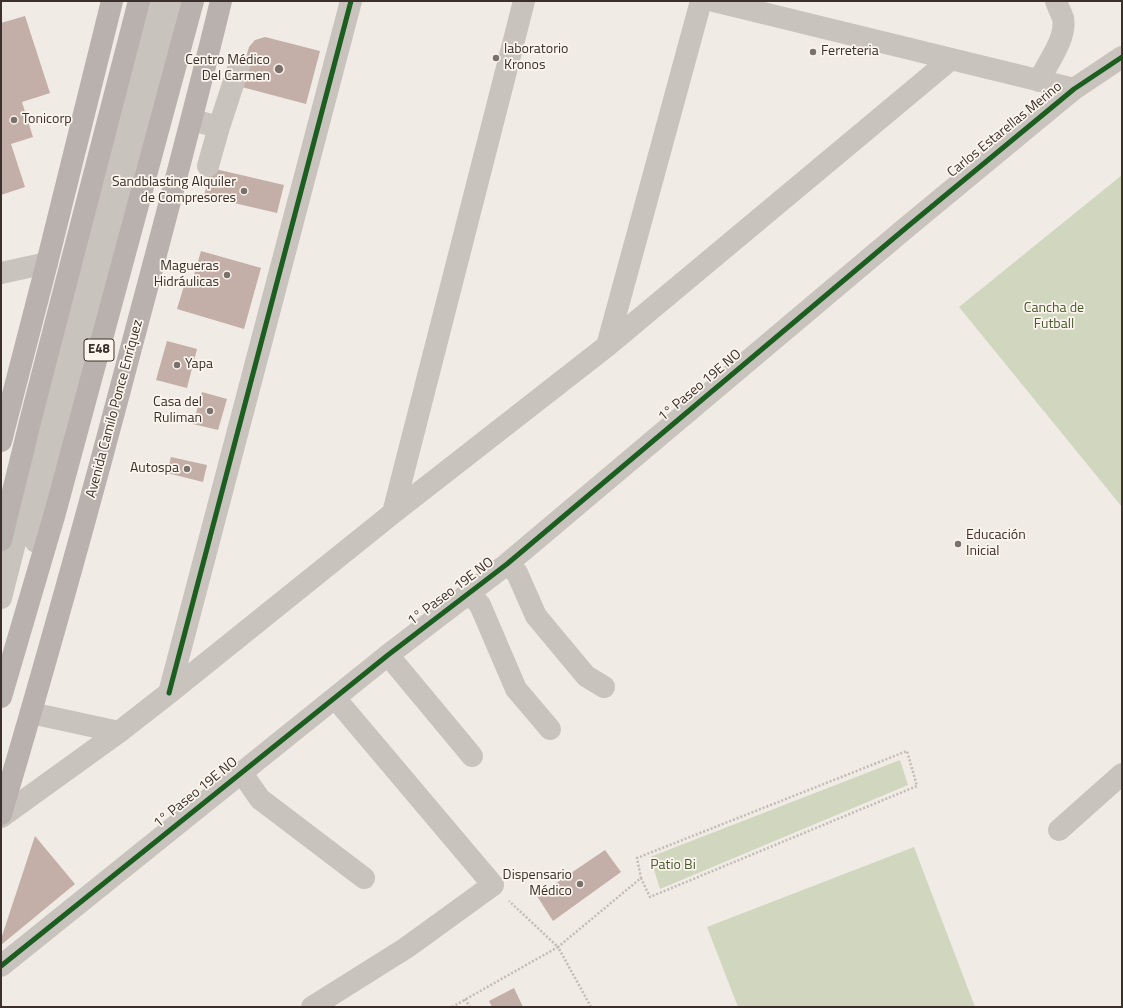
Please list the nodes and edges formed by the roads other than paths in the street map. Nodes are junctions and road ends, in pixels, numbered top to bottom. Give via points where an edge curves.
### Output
1 (112, 1) edge
2 (139, 1) edge
3 (158, 1) edge
4 (174, 1) edge
5 (193, 1) edge
6 (221, 1) edge
7 (351, 1) edge
8 (524, 1) edge
9 (701, 1) edge
10 (714, 1) edge
11 (1056, 1) edge
12 (1122, 57) edge
13 (951, 58) junction
14 (239, 66) dead end
15 (1039, 81) junction
16 (1074, 89) junction
17 (192, 120) junction
18 (219, 127) junction
19 (208, 166) dead end
20 (907, 227) joint
21 (47, 263) junction
22 (1, 273) edge
23 (607, 346) junction
24 (5, 412) edge
25 (1, 441) edge
26 (393, 512) junction
27 (1, 540) edge
28 (507, 564) junction
29 (469, 593) junction
30 (1, 598) edge
31 (17, 615) junction
32 (19, 637) junction
33 (388, 655) junction
34 (1, 671) edge
35 (604, 687) dead end
36 (169, 693) junction
37 (1, 698) edge
38 (334, 698) junction
39 (33, 707) junction
40 (550, 729) dead end
41 (118, 732) junction
42 (472, 756) dead end
43 (241, 772) junction
44 (1122, 774) edge
45 (8, 776) edge
46 (1, 816) edge
47 (1059, 830) dead end
48 (364, 878) dead end
49 (1, 966) edge
50 (312, 1007) edge

1 - 21 main road
2 - 27 main road
3 - 30 street
4 - 31 street
5 - 32 main road, E48 via 57,507
6 - 17 main road, Avenida Camilo Ponce Enríquez / E48
7 - 36 street
8 - 26 street
9 - 23 street
10 - 13 street
11 - 15 street via 1063,19 1061,37
12 - 16 street, Carlos Estarellas Merino
13 - 15 street
13 - 23 street
14 - 18 street
15 - 16 street
16 - 20 street, Carlos Estarellas Merino
17 - 18 street
17 - 39 main road, Avenida Camilo Ponce Enríquez / E48 via 86,520
18 - 19 street
20 - 28 street, 1° Paseo 19E NO
21 - 22 street
21 - 24 main road
23 - 26 street
24 - 25 main road
26 - 36 street
28 - 29 street, 1° Paseo 19E NO
28 - 35 street via 517,573 536,616 586,676
29 - 33 street, 1° Paseo 19E NO
29 - 40 street via 480,604 516,688
31 - 32 street
31 - 34 street
32 - 37 main road, E48
32 - 39 main road
33 - 38 street, 1° Paseo 19E NO
33 - 42 street
36 - 41 street
38 - 43 street, 1° Paseo 19E NO
38 - 50 street via 493,885 406,948
39 - 41 street
39 - 45 main road, Avenida Camilo Ponce Enríquez / E48
41 - 46 street
43 - 48 street via 260,799
43 - 49 street, 1° Paseo 19E NO
44 - 47 street
45 - 46 main road, Avenida Camilo Ponce Enríquez / E48

